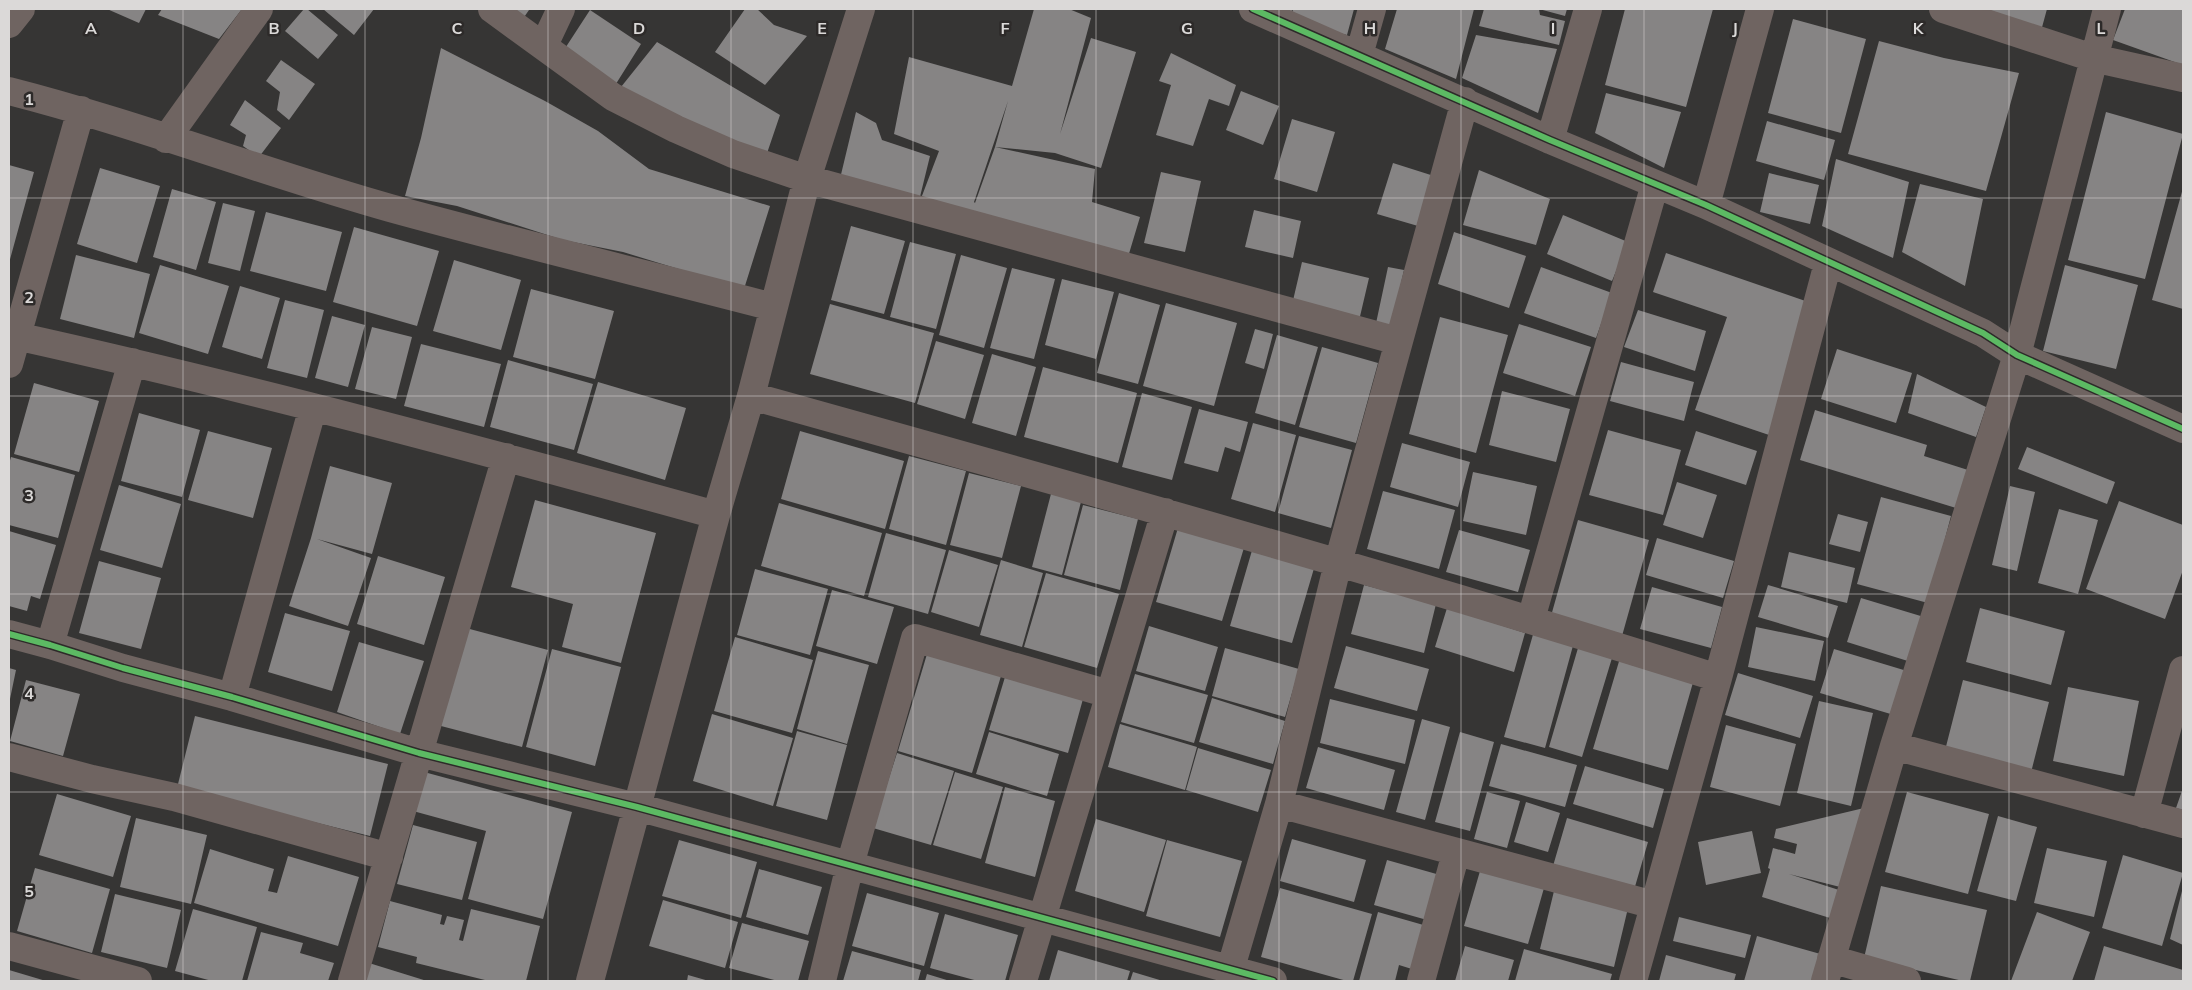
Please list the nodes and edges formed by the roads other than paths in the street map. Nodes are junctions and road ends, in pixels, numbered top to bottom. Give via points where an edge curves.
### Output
1 (21, 9) edge
2 (259, 9) edge
3 (492, 9) edge
4 (561, 9) edge
5 (861, 9) edge
6 (1252, 9) edge
7 (1372, 9) edge
8 (1588, 9) edge
9 (1760, 9) edge
10 (1943, 9) edge
11 (2107, 9) edge
12 (9, 24) edge
13 (544, 45) junction
14 (1359, 55) junction
15 (2093, 58) junction
16 (2183, 78) edge
17 (9, 91) edge
18 (1465, 101) junction
19 (81, 110) junction
20 (166, 139) junction
21 (1550, 140) junction
22 (807, 179) junction
23 (1655, 184) junction
24 (1706, 205) junction
25 (1828, 263) junction
26 (773, 307) junction
27 (16, 336) junction
28 (1398, 341) junction
29 (2016, 355) junction
30 (132, 362) junction
31 (9, 364) edge
32 (750, 396) junction
33 (313, 408) junction
34 (2183, 429) edge
35 (506, 457) junction
36 (1165, 512) junction
37 (716, 515) junction
38 (1338, 563) junction
39 (1531, 619) junction
40 (9, 634) edge
41 (50, 645) junction
42 (2183, 670) edge
43 (1718, 678) junction
44 (1109, 694) junction
45 (232, 697) junction
46 (1894, 746) junction
47 (419, 753) junction
48 (9, 757) edge
49 (1279, 804) junction
50 (637, 808) junction
51 (2144, 814) junction
52 (2183, 824) edge
53 (1456, 853) junction
54 (389, 857) junction
55 (850, 865) junction
56 (1654, 905) junction
57 (1041, 918) junction
58 (9, 946) edge
59 (1828, 970) edge
60 (1229, 976) edge
61 (138, 981) edge
62 (352, 981) edge
63 (590, 981) edge
64 (822, 981) edge
65 (1022, 981) edge
66 (1273, 981) edge
67 (1421, 981) edge
68 (1633, 981) edge
69 (1907, 981) edge

1 - 12 street
2 - 20 street
3 - 13 street
4 - 13 street
5 - 22 street
6 - 14 street
7 - 14 street
8 - 21 street
9 - 24 street
10 - 15 street
11 - 15 street
13 - 22 street via 613,97 732,154
14 - 18 street
15 - 16 street
15 - 29 street
17 - 19 street
18 - 21 street
18 - 28 street
19 - 20 street
19 - 27 street
20 - 26 street via 390,208
21 - 23 street
22 - 26 street
22 - 28 street
23 - 24 street
23 - 39 street
24 - 25 street
25 - 29 street via 1983,333
25 - 43 street
26 - 32 street
27 - 30 street
27 - 31 street
28 - 38 street
29 - 34 street
29 - 46 street
30 - 33 street
30 - 41 street
32 - 36 street
32 - 37 street
33 - 35 street
33 - 45 street
35 - 37 street
35 - 47 street
36 - 38 street
36 - 44 street
37 - 50 street
38 - 39 street
38 - 49 street
39 - 43 street
40 - 41 street
41 - 45 street
42 - 51 street
43 - 56 street
44 - 55 street via 916,638
44 - 57 street
45 - 47 street
46 - 51 street
46 - 59 street
47 - 50 street
47 - 54 street
48 - 54 street
49 - 53 street
49 - 60 street
50 - 55 street
50 - 63 street
51 - 52 street
53 - 56 street
53 - 67 street
54 - 62 street
55 - 57 street
55 - 64 street
56 - 68 street
57 - 60 street
57 - 65 street
58 - 61 street
59 - 69 street
60 - 66 street

